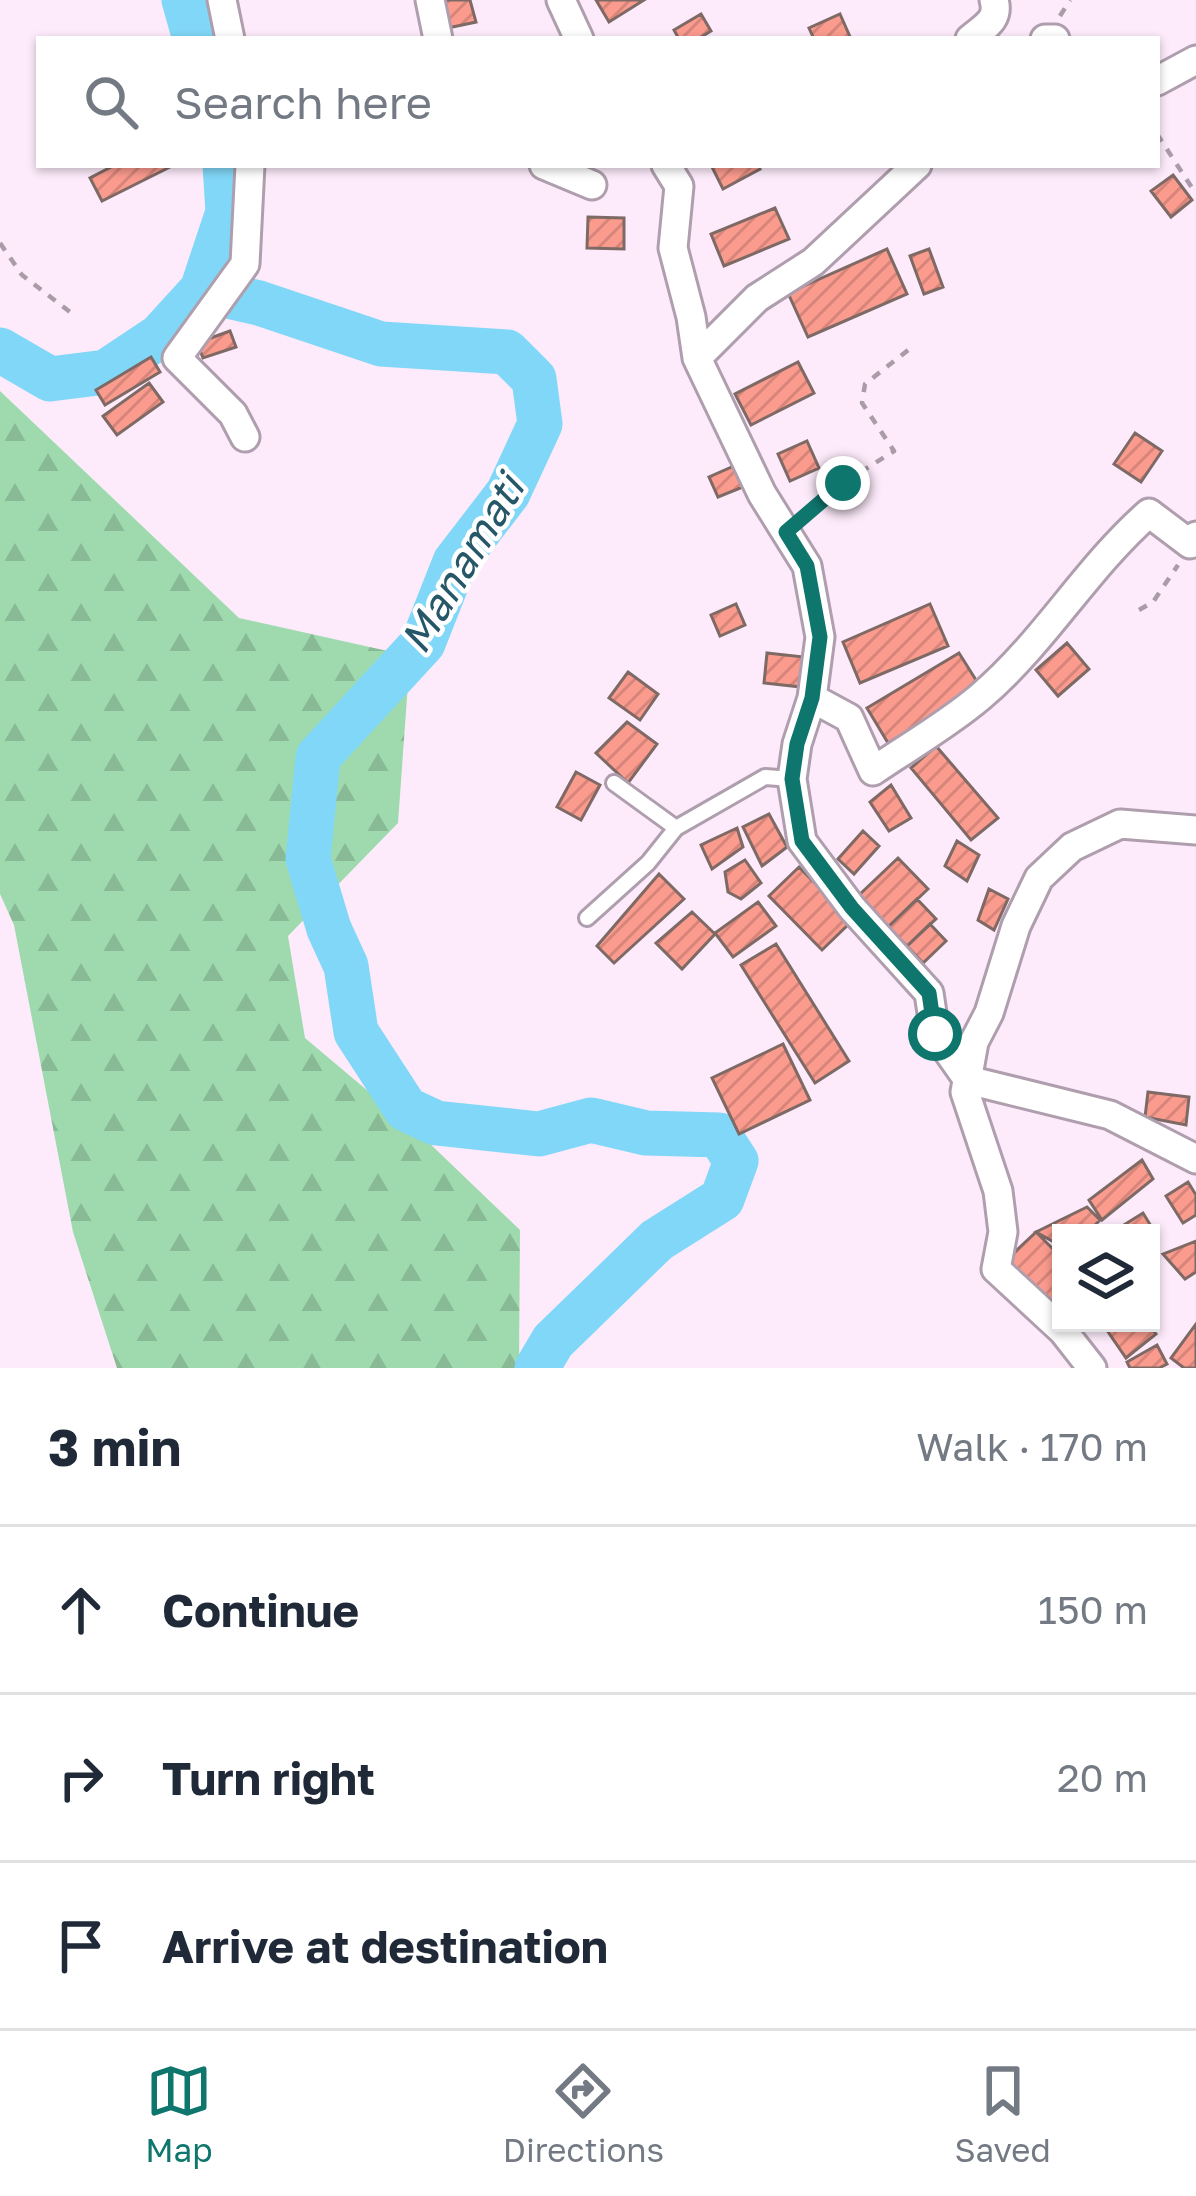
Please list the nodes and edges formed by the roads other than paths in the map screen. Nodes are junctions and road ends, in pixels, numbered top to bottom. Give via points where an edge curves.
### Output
1 (222, 0) edge
2 (430, 0) edge
3 (561, 0) edge
4 (994, 0) edge
5 (229, 36) edge
6 (437, 36) edge
7 (578, 36) edge
8 (974, 36) edge
9 (1196, 60) edge
10 (1160, 79) edge
11 (250, 168) edge
12 (551, 168) edge
13 (668, 168) edge
14 (914, 168) edge
15 (592, 185) dead end
16 (697, 358) junction
17 (244, 437) dead end
18 (1193, 540) edge
19 (812, 698) junction
20 (792, 779) junction
21 (614, 783) dead end
22 (676, 828) junction
23 (1196, 830) edge
24 (587, 917) dead end
25 (968, 1080) junction
26 (1196, 1159) edge
27 (1092, 1368) edge

1 - 5 street
2 - 6 street
3 - 7 street
4 - 8 street via 993,21
9 - 10 street
11 - 17 street via 244,264 177,358 233,414
12 - 15 street
13 - 16 street via 679,186 673,248
14 - 16 street
16 - 19 street via 762,494 807,566 820,637
18 - 19 street via 1149,513 980,697 873,771 849,718
19 - 20 street
20 - 22 lane via 765,777
20 - 25 street via 802,841 929,993 935,1034
21 - 22 lane
22 - 24 lane
23 - 25 street via 1120,824 1072,847 1039,878 974,1042
25 - 26 street via 1110,1115
25 - 27 street via 965,1092 998,1191 1004,1232 997,1269

